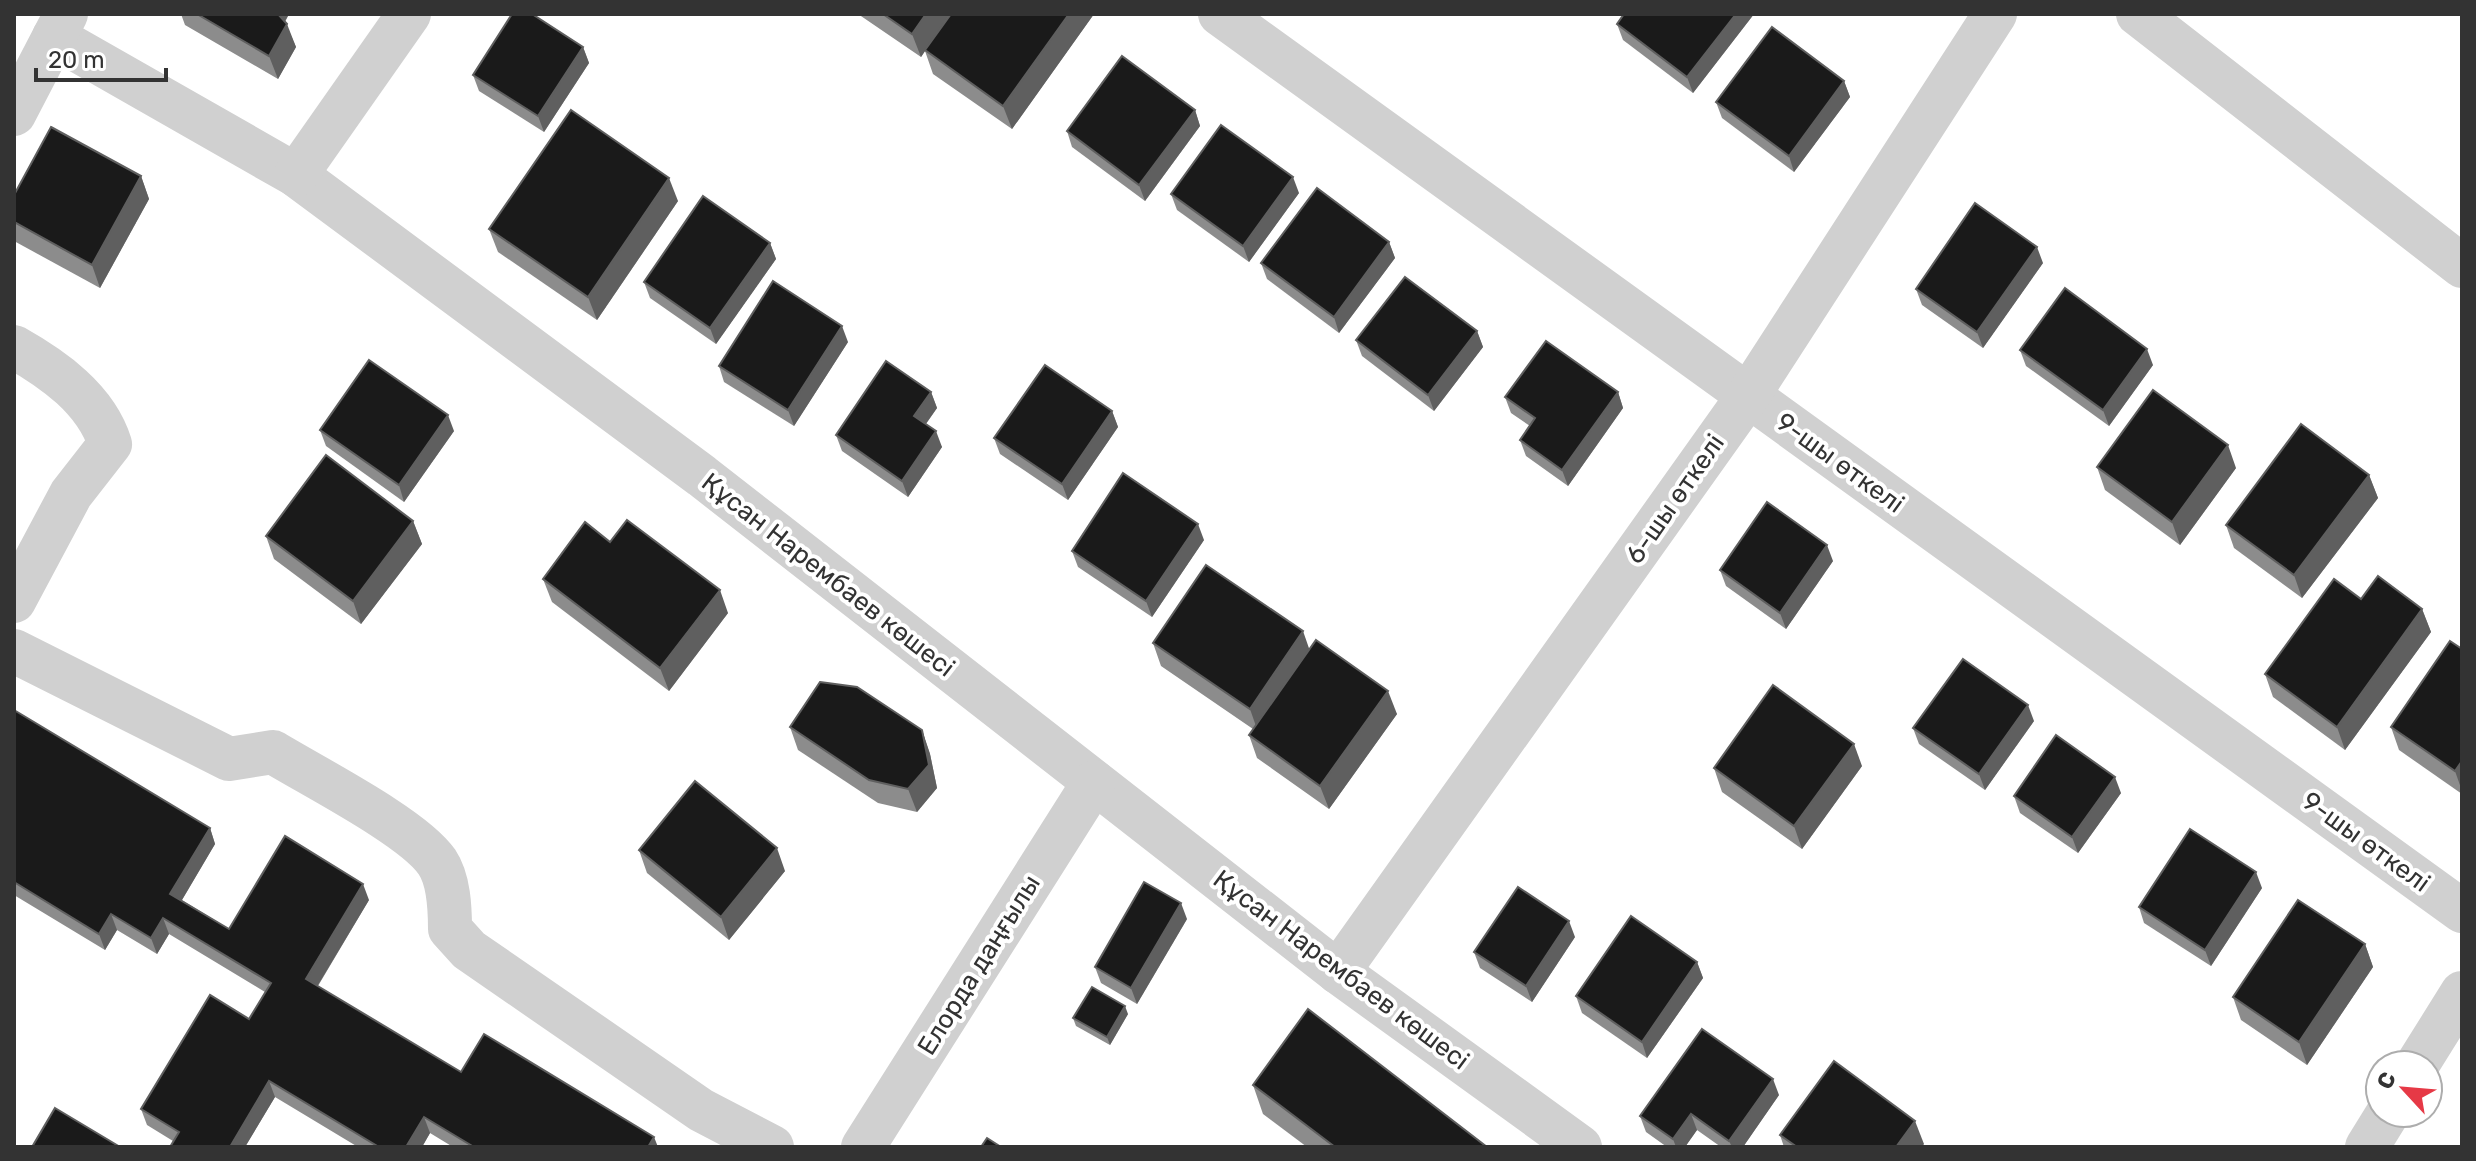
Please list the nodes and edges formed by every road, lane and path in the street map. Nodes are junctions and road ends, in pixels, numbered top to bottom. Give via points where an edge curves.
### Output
1 (409, 14) edge
2 (1220, 14) edge
3 (1995, 14) edge
4 (2138, 14) edge
5 (60, 25) edge
6 (14, 114) edge
7 (296, 175) junction
8 (2462, 266) edge
9 (14, 347) edge
10 (1748, 396) junction
11 (14, 601) edge
12 (14, 651) edge
13 (1094, 782) junction
14 (2462, 911) edge
15 (1338, 972) junction
16 (2455, 1019) edge
17 (2430, 1049) edge
18 (2378, 1129) edge
19 (772, 1147) edge
20 (863, 1147) edge
21 (1580, 1147) edge
22 (2367, 1147) edge

1 - 7 street
2 - 10 street, 9-шы өткелі
3 - 10 street, 6-шы өткелі
4 - 8 street
5 - 6 street
5 - 7 street, Құсан Нарембаев көшесі
7 - 13 street, Құсан Нарембаев көшесі via 702,476
9 - 11 street via 54,370 103,422 110,444 71,494
10 - 14 street, 9-шы өткелі
10 - 15 street, 6-шы өткелі
12 - 19 street via 229,759 273,752 400,829 437,863 449,899 450,929 469,950 701,1110
13 - 15 street, Құсан Нарембаев көшесі
13 - 20 street, Елорда даңғылы
15 - 21 street, Құсан Нарембаев көшесі
16 - 17 street
18 - 22 street

